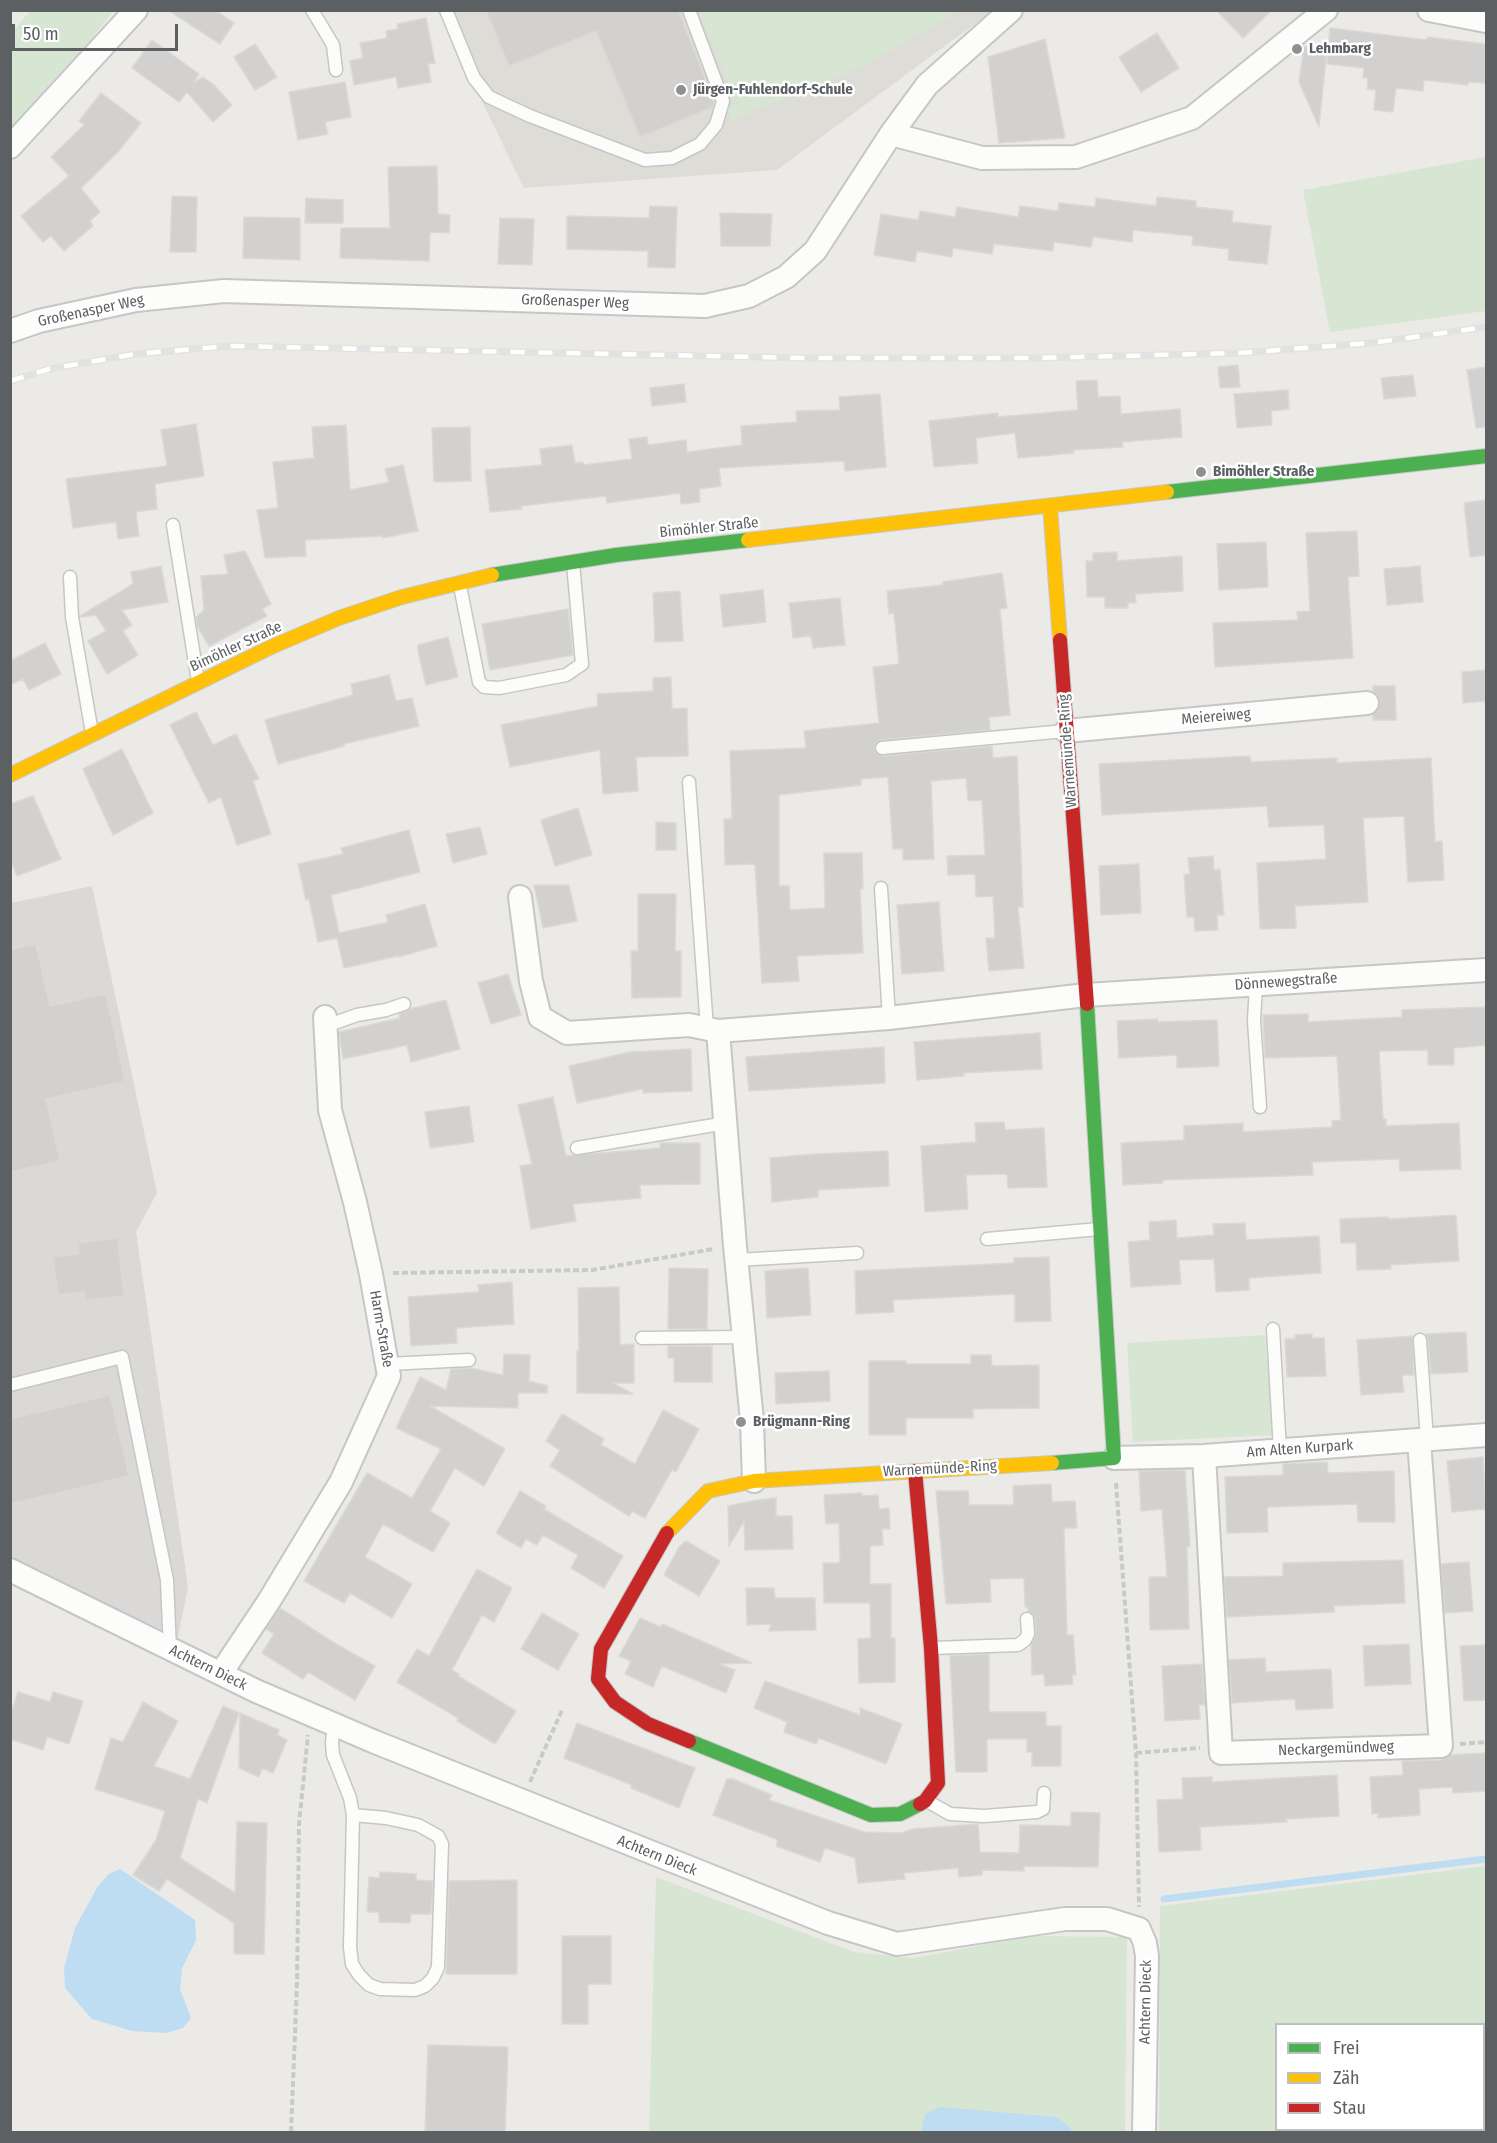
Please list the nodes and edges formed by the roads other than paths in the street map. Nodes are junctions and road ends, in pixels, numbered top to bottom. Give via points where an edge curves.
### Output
1 (136, 10) edge
2 (312, 10) edge
3 (446, 10) edge
4 (689, 10) edge
5 (1011, 10) edge
6 (1326, 10) edge
7 (1429, 10) edge
8 (1486, 21) edge
9 (336, 70) dead end
10 (891, 134) junction
11 (10, 147) edge
12 (10, 331) edge
13 (1486, 456) edge
14 (1050, 506) junction
15 (173, 525) dead end
16 (573, 562) junction
17 (70, 578) dead end
18 (459, 583) junction
19 (198, 682) junction
20 (1366, 703) dead end
21 (1066, 731) junction
22 (92, 735) junction
23 (882, 748) dead end
24 (10, 775) edge
25 (689, 782) dead end
26 (881, 888) dead end
27 (520, 897) dead end
28 (1486, 969) edge
29 (1256, 984) junction
30 (1086, 995) junction
31 (404, 1004) dead end
32 (889, 1018) junction
33 (325, 1021) joint
34 (713, 1030) junction
35 (1260, 1107) dead end
36 (726, 1123) junction
37 (577, 1148) dead end
38 (1100, 1228) junction
39 (987, 1239) dead end
40 (736, 1253) junction
41 (858, 1253) dead end
42 (1272, 1329) dead end
43 (744, 1337) junction
44 (642, 1338) dead end
45 (1420, 1340) dead end
46 (469, 1360) dead end
47 (387, 1364) junction
48 (10, 1385) edge
49 (1486, 1436) edge
50 (1423, 1440) junction
51 (1280, 1451) junction
52 (1204, 1456) junction
53 (1114, 1458) junction
54 (915, 1471) junction
55 (754, 1481) junction
56 (10, 1570) edge
57 (1026, 1618) dead end
58 (931, 1648) junction
59 (170, 1650) junction
60 (221, 1673) junction
61 (334, 1724) junction
62 (1044, 1793) dead end
63 (926, 1800) junction
64 (353, 1815) junction
65 (1144, 2133) edge

1 - 11 street
2 - 9 lane via 333,45
3 - 4 lane via 474,78 489,97 645,160 672,158 700,144 716,125 723,101
5 - 10 street, Großenasper Weg via 927,85
6 - 10 street via 1192,118 1076,157 982,158
7 - 8 street
10 - 12 street, Großenasper Weg via 815,251 786,277 748,296 705,306 224,291 136,300
13 - 14 street, Bimöhler Straße
14 - 16 street, Bimöhler Straße
14 - 21 street, Warnemünde-Ring
15 - 19 lane
16 - 18 street, Bimöhler Straße
16 - 18 lane via 582,664 566,675 500,688 484,687 479,682
17 - 22 lane via 72,617
18 - 19 street, Bimöhler Straße via 339,618
19 - 22 street, Bimöhler Straße
20 - 21 street, Meiereiweg
21 - 23 lane
21 - 30 street, Warnemünde-Ring
22 - 24 street, Bimöhler Straße
25 - 34 lane
26 - 32 lane
27 - 34 street via 540,1017 567,1033 689,1025
28 - 29 street, Dönnewegstraße
29 - 30 street, Dönnewegstraße
29 - 35 lane via 1254,1021
30 - 32 street
30 - 38 street, Warnemünde-Ring
31 - 33 lane
32 - 34 street
33 - 47 street, Harm-Straße via 330,1110 355,1202
34 - 36 street
36 - 37 lane
36 - 40 street
38 - 39 lane
38 - 53 street, Warnemünde-Ring
40 - 41 lane
40 - 43 street
42 - 51 lane
43 - 44 lane
43 - 55 street via 753,1421
45 - 50 lane
46 - 47 lane
47 - 60 street, Harm-Straße via 389,1376 341,1482
48 - 59 lane via 122,1357 167,1580
49 - 50 street, Am Alten Kurpark
50 - 51 street, Am Alten Kurpark
50 - 52 street, Neckargemündweg via 1441,1746 1221,1753
51 - 52 street, Am Alten Kurpark
52 - 53 street, Am Alten Kurpark
53 - 54 street, Warnemünde-Ring
54 - 55 street, Warnemünde-Ring
54 - 58 street
55 - 63 street via 708,1491 664,1536 601,1649 598,1679 615,1702 648,1724 871,1815 900,1814
56 - 59 street, Achtern Dieck
57 - 58 lane via 1028,1634 1018,1645
58 - 63 street via 938,1783
59 - 60 street, Achtern Dieck
60 - 61 street, Achtern Dieck
61 - 64 lane via 333,1755
61 - 65 street, Achtern Dieck via 828,1923 897,1944 1065,1919 1107,1919 1139,1929 1147,1956
62 - 63 lane via 1038,1812 984,1816 950,1814
64 - 64 lane via 352,1964 369,1985 415,1990 433,1978 439,1958 442,1844 438,1836 418,1825

